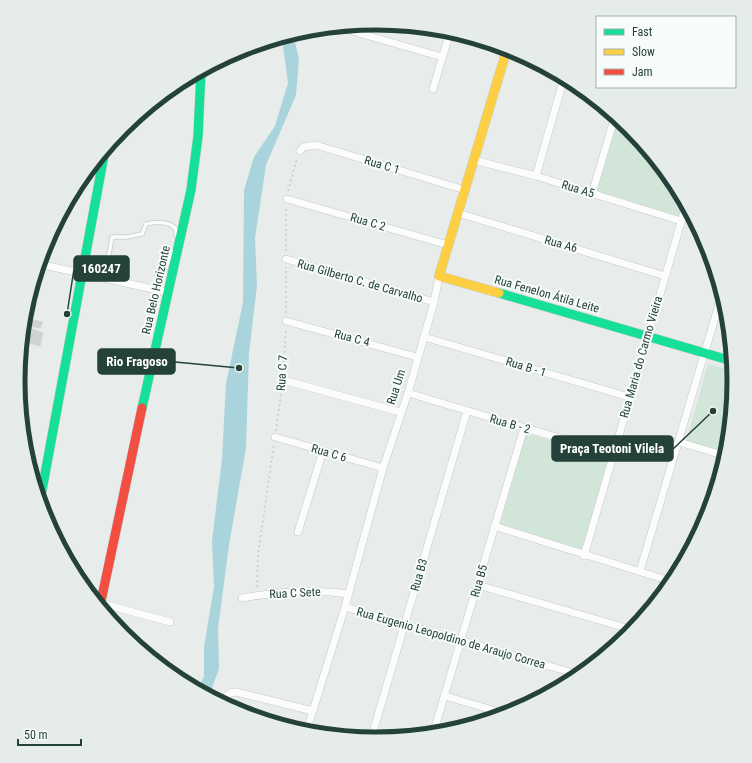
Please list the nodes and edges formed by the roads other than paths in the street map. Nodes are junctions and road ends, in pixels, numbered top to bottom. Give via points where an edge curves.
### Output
1 (352, 31) edge
2 (448, 38) edge
3 (504, 55) edge
4 (442, 57) junction
5 (201, 78) edge
6 (562, 84) edge
7 (433, 89) dead end
8 (612, 123) edge
9 (300, 151) road end
10 (104, 160) edge
11 (474, 160) junction
12 (536, 176) junction
13 (465, 190) junction
14 (592, 194) junction
15 (287, 199) road end
16 (458, 213) junction
17 (684, 213) edge
18 (681, 221) junction
19 (448, 245) junction
20 (286, 259) road end
21 (45, 265) edge
22 (166, 270) dead end
23 (83, 273) junction
24 (439, 276) junction
25 (665, 276) junction
26 (105, 278) junction
27 (167, 292) junction
28 (434, 302) junction
29 (718, 306) edge
30 (286, 321) road end
31 (647, 336) junction
32 (424, 337) junction
33 (705, 353) junction
34 (417, 357) junction
35 (726, 359) edge
36 (282, 380) road end
37 (408, 393) junction
38 (629, 397) junction
39 (468, 411) junction
40 (400, 412) junction
41 (524, 428) junction
42 (275, 437) road end
43 (679, 442) junction
44 (323, 451) junction
45 (613, 454) junction
46 (719, 454) edge
47 (383, 468) junction
48 (42, 488) edge
49 (494, 526) junction
50 (298, 532) dead end
51 (584, 556) junction
52 (640, 571) junction
53 (666, 580) edge
54 (478, 586) junction
55 (348, 594) junction
56 (242, 598) dead end
57 (101, 599) edge
58 (345, 606) junction
59 (107, 607) edge
60 (170, 622) dead end
61 (405, 624) junction
62 (626, 628) edge
63 (461, 640) junction
64 (572, 673) edge
65 (445, 696) junction
66 (226, 698) edge
67 (313, 711) junction
68 (496, 711) edge
69 (308, 726) edge
70 (435, 727) edge
71 (373, 732) edge

1 - 4 street
2 - 4 street
3 - 11 street, Rua Um
4 - 7 street
5 - 27 street, Rua Belo Horizonte via 191,190
6 - 12 street
8 - 14 street
9 - 13 street, Rua C 1 via 308,145 316,145
10 - 23 street
11 - 12 street, Rua A5
11 - 13 street, Rua Um
12 - 14 street, Rua A5
13 - 16 street, Rua Um
14 - 18 street, Rua A5
15 - 19 street, Rua C 2
16 - 19 street, Rua Um
16 - 25 street, Rua A6
17 - 18 street, Rua Maria do Carmo Vieira
18 - 25 street, Rua Maria do Carmo Vieira
19 - 24 street, Rua Um
20 - 28 street, Rua Gilberto C. de Carvalho
21 - 23 street
22 - 26 lane via 176,229 172,224 156,222 146,224 142,234 112,237
23 - 26 street
23 - 48 street
24 - 28 street, Rua Um
24 - 31 street, Rua Fenelon Átila Leite
25 - 31 street, Rua Maria do Carmo Vieira
26 - 27 street
27 - 57 street, Rua Belo Horizonte
28 - 32 street, Rua Um
29 - 33 street
30 - 34 street, Rua C 4
31 - 33 street, Rua Fenelon Átila Leite
31 - 38 street, Rua Maria do Carmo Vieira
32 - 34 street, Rua Um
32 - 38 street, Rua B - 1
33 - 35 street, Rua Fenelon Átila Leite
33 - 43 street
34 - 37 street, Rua Um
36 - 40 street
37 - 39 street, Rua B - 2
37 - 40 street, Rua Um
38 - 45 street, Rua Maria do Carmo Vieira
39 - 41 street, Rua B - 2
39 - 61 street, Rua B3
40 - 47 street, Rua Um
41 - 45 street, Rua B - 2
41 - 49 street, Rua B5
42 - 44 street, Rua C 6
43 - 46 street
43 - 52 street
44 - 47 street, Rua C 6
44 - 50 street
45 - 51 street, Rua Maria do Carmo Vieira
47 - 55 street, Rua Um
49 - 51 street
49 - 54 street, Rua B5
51 - 52 street
52 - 53 street
54 - 62 street
54 - 63 street, Rua B5
55 - 56 street, Rua C Sete via 324,591
55 - 58 street, Rua Um
58 - 61 street, Rua Eugenio Leopoldino de Araujo Correa
58 - 67 street, Rua Um
59 - 60 street
61 - 63 street, Rua Eugenio Leopoldino de Araujo Correa
61 - 71 street, Rua B3
63 - 64 street, Rua Eugenio Leopoldino de Araujo Correa
63 - 65 street, Rua B5
65 - 68 street
65 - 70 street, Rua B5
66 - 67 street via 230,692 236,692
67 - 69 street, Rua Um

